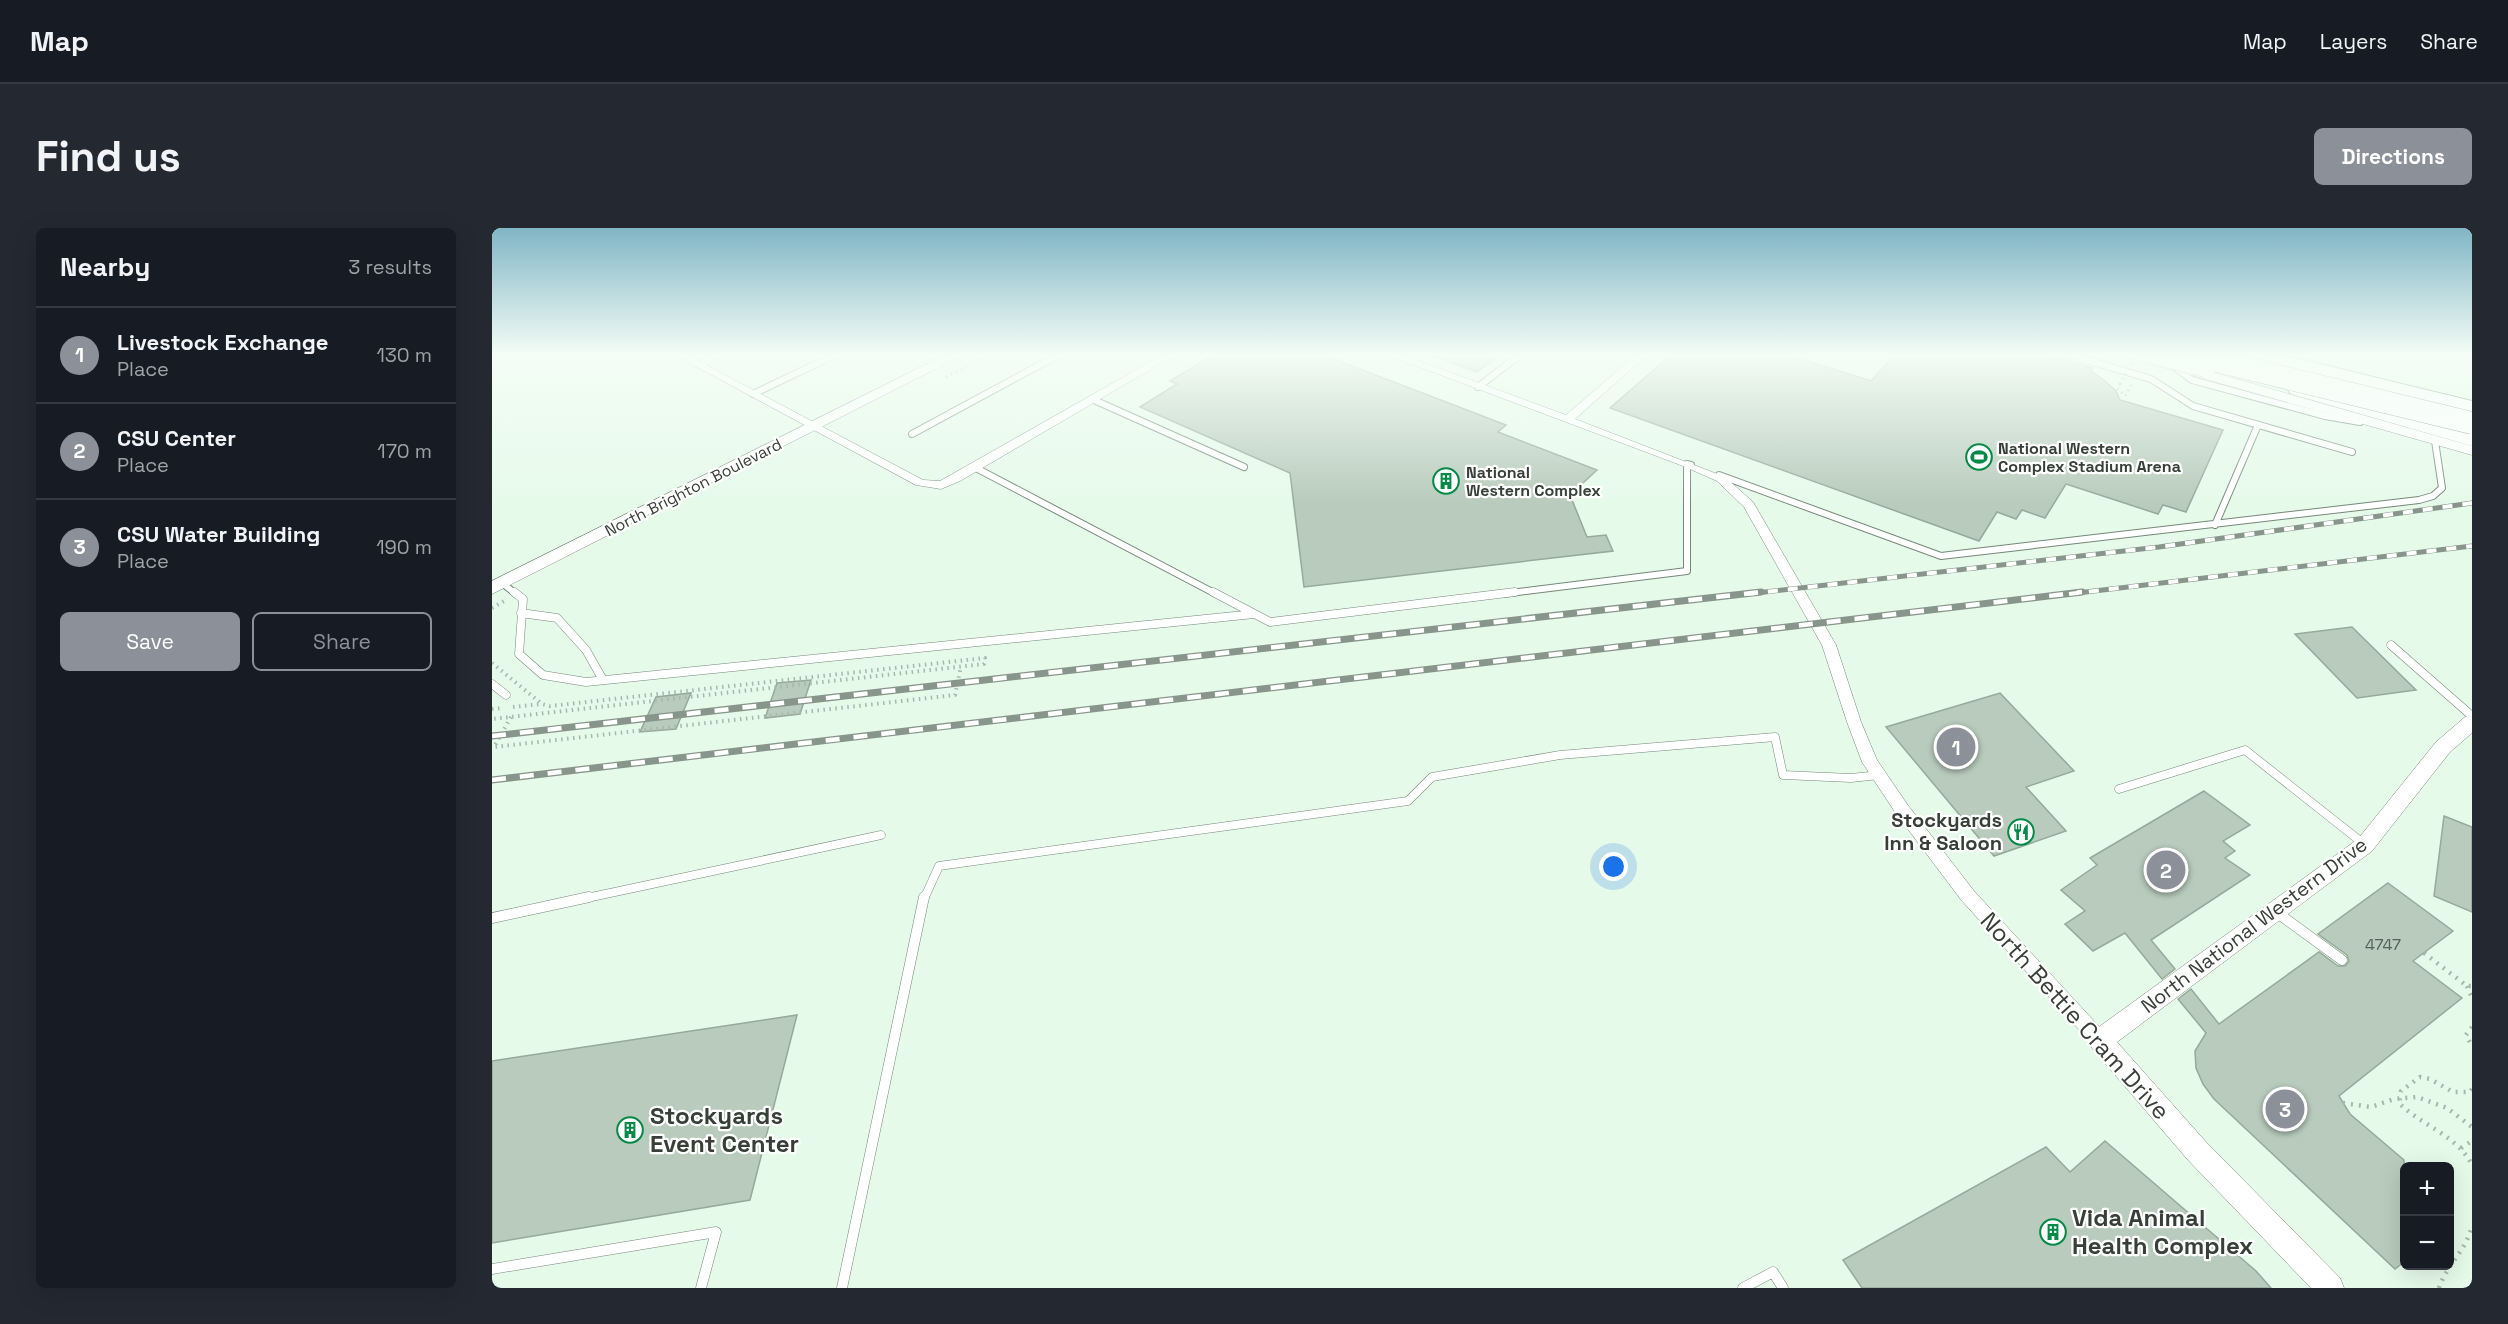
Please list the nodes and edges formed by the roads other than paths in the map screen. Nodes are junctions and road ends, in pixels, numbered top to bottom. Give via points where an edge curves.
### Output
1 (770, 403) edge
2 (860, 403) edge
3 (968, 403) edge
4 (1088, 403) edge
5 (1102, 403) edge
6 (1522, 403) edge
7 (1586, 403) edge
8 (2189, 403) edge
9 (2315, 403) edge
10 (2345, 403) edge
11 (2357, 403) edge
12 (2381, 403) edge
13 (1567, 420) junction
14 (2472, 423) edge
15 (2258, 425) junction
16 (813, 427) junction
17 (2472, 430) edge
18 (912, 434) dead end
19 (2472, 440) edge
20 (2435, 441) junction
21 (2472, 451) edge
22 (2352, 452) dead end
23 (1687, 464) junction
24 (1244, 466) dead end
25 (976, 468) junction
26 (2215, 525) junction
27 (497, 586) edge
28 (521, 613) junction
29 (1255, 614) junction
30 (2391, 645) dead end
31 (603, 680) junction
32 (492, 684) edge
33 (506, 695) dead end
34 (2472, 716) edge
35 (2472, 722) edge
36 (1879, 775) junction
37 (2119, 789) dead end
38 (881, 835) dead end
39 (2365, 845) junction
40 (2274, 911) junction
41 (492, 918) edge
42 (2342, 960) dead end
43 (2100, 1040) junction
44 (492, 1269) edge
45 (701, 1288) edge
46 (842, 1288) edge
47 (1743, 1288) edge
48 (1783, 1288) edge
49 (2330, 1288) edge

1 - 16 street
2 - 16 main road, North Brighton Boulevard
3 - 18 lane
4 - 25 street
5 - 24 lane
6 - 13 street, North Bettie Cram Drive
7 - 13 street
8 - 15 lane
9 - 20 street
10 - 19 highway
11 - 17 highway
12 - 14 highway, bridge
13 - 23 street, North Bettie Cram Drive
15 - 22 lane
15 - 26 lane
16 - 25 street via 926,485 949,483
16 - 27 main road, North Brighton Boulevard
20 - 21 street
20 - 26 lane via 2442,488 2433,496
23 - 26 lane via 1941,556
23 - 29 lane via 1687,571 1270,622
23 - 36 street, North Bettie Cram Drive via 1721,479 1749,505 1829,645 1870,762
25 - 29 lane
27 - 28 lane via 523,599
28 - 31 lane via 557,618 586,650
28 - 31 lane via 519,654 543,675 586,682
29 - 31 lane
30 - 34 lane
32 - 33 lane
35 - 39 street, North National Western Drive via 2443,747
36 - 43 street, North Bettie Cram Drive via 1968,896
36 - 46 lane via 1783,775 1775,737 1560,755 1432,777 1408,801 939,866 925,894
37 - 39 lane via 2245,750
38 - 41 lane
39 - 40 street, North National Western Drive
40 - 42 lane
40 - 43 street, North National Western Drive
43 - 49 street, North Bettie Cram Drive via 2197,1151
44 - 45 lane via 716,1232
47 - 48 lane via 1773,1272

